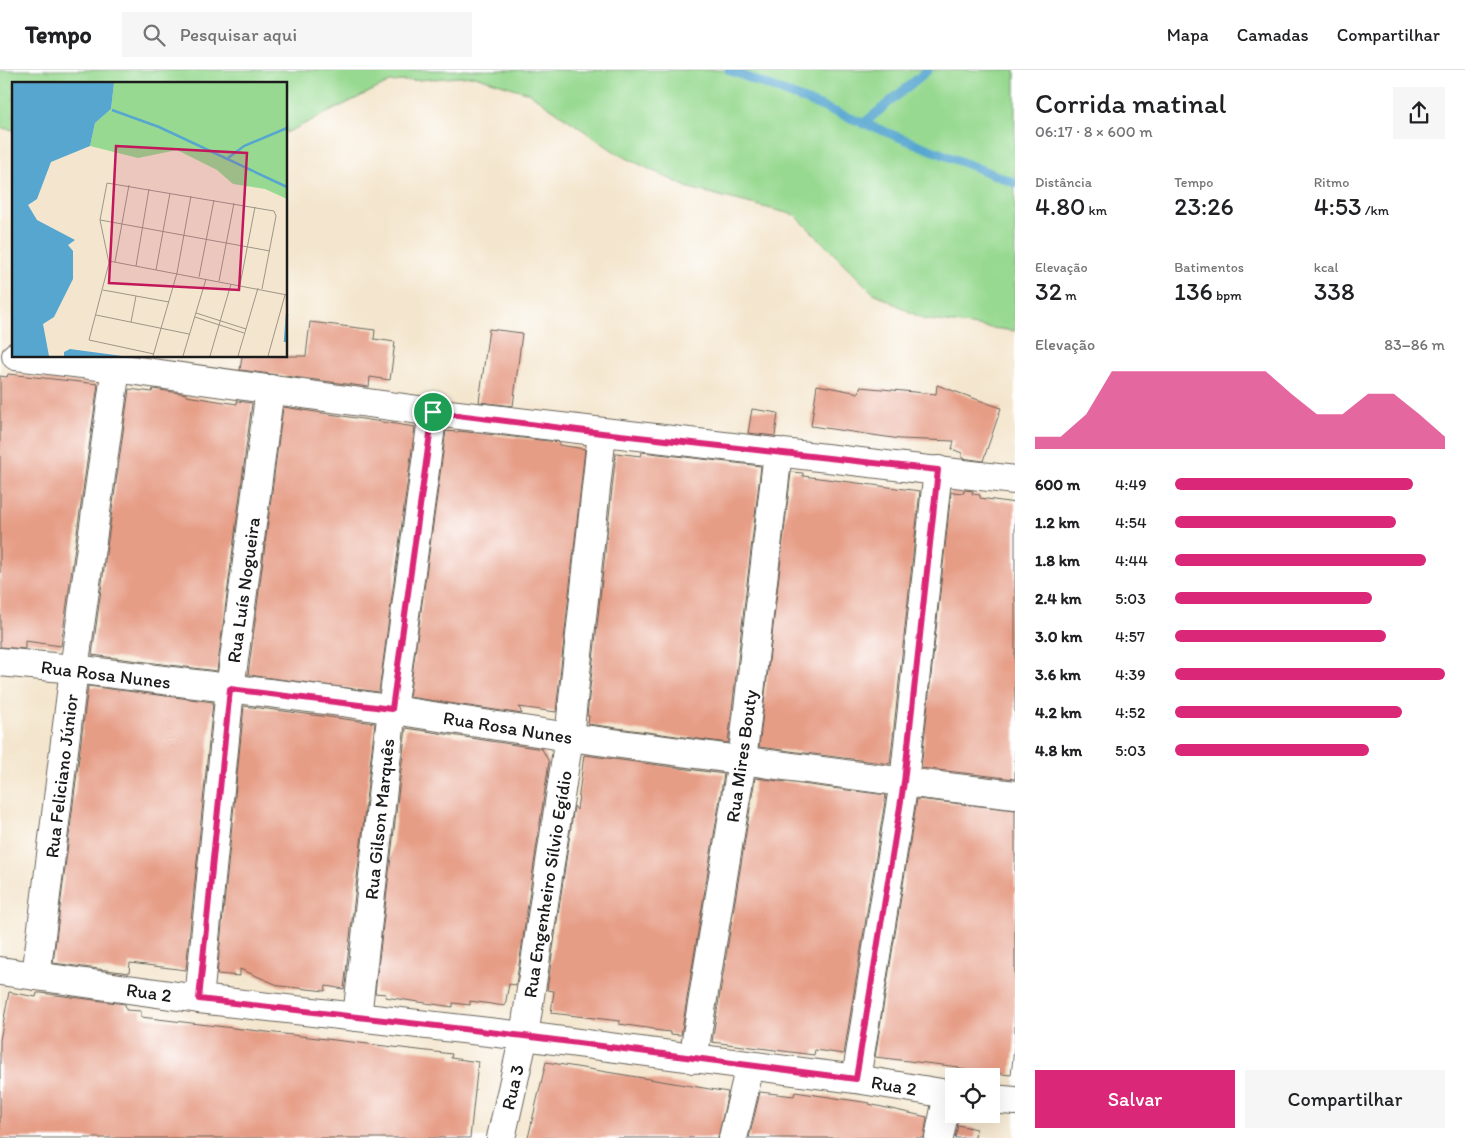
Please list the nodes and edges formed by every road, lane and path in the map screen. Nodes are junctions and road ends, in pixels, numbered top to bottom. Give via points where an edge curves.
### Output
1 (32, 358) edge
2 (116, 368) junction
3 (270, 389) junction
4 (433, 412) junction
5 (602, 433) junction
6 (778, 452) junction
7 (938, 470) junction
8 (1015, 480) edge
9 (0, 662) edge
10 (74, 670) junction
11 (230, 689) junction
12 (392, 709) junction
13 (569, 737) junction
14 (742, 761) junction
15 (904, 782) junction
16 (1015, 795) edge
17 (0, 971) edge
18 (36, 976) junction
19 (199, 999) junction
20 (357, 1017) junction
21 (524, 1036) junction
22 (693, 1058) junction
23 (750, 1066) junction
24 (856, 1079) junction
25 (945, 1094) edge
26 (1000, 1100) edge
27 (1015, 1101) edge
28 (945, 1115) edge
29 (501, 1138) edge
30 (733, 1138) edge
31 (938, 1138) edge

1 - 2 street
2 - 3 street
2 - 10 street, Rua Feliciano Júnior
3 - 4 street
3 - 11 street, Rua Luís Nogueira
4 - 5 street
4 - 12 street, Rua Gilson Marquês
5 - 6 street
5 - 13 street, Rua Engenheiro Sílvio Egídio
6 - 7 street
6 - 14 street, Rua Mires Bouty
7 - 8 street
7 - 15 street
9 - 10 street, Rua Rosa Nunes
10 - 11 street, Rua Rosa Nunes
10 - 18 street, Rua Feliciano Júnior
11 - 12 street, Rua Rosa Nunes
11 - 19 street, Rua Luís Nogueira
12 - 13 street, Rua Rosa Nunes
12 - 20 street, Rua Gilson Marquês
13 - 14 street, Rua Rosa Nunes
13 - 21 street, Rua Engenheiro Sílvio Egídio
14 - 15 street, Rua Rosa Nunes
14 - 22 street, Rua Mires Bouty
15 - 16 street, Rua Rosa Nunes
15 - 24 street
17 - 18 street, Rua 2
18 - 19 street, Rua 2
19 - 20 street, Rua 2
20 - 21 street, Rua 2
21 - 22 street, Rua 2
21 - 29 street, Rua 3
22 - 23 street, Rua 2
23 - 24 street, Rua 2
23 - 30 street
24 - 25 street, Rua 2
26 - 27 street
28 - 31 street

